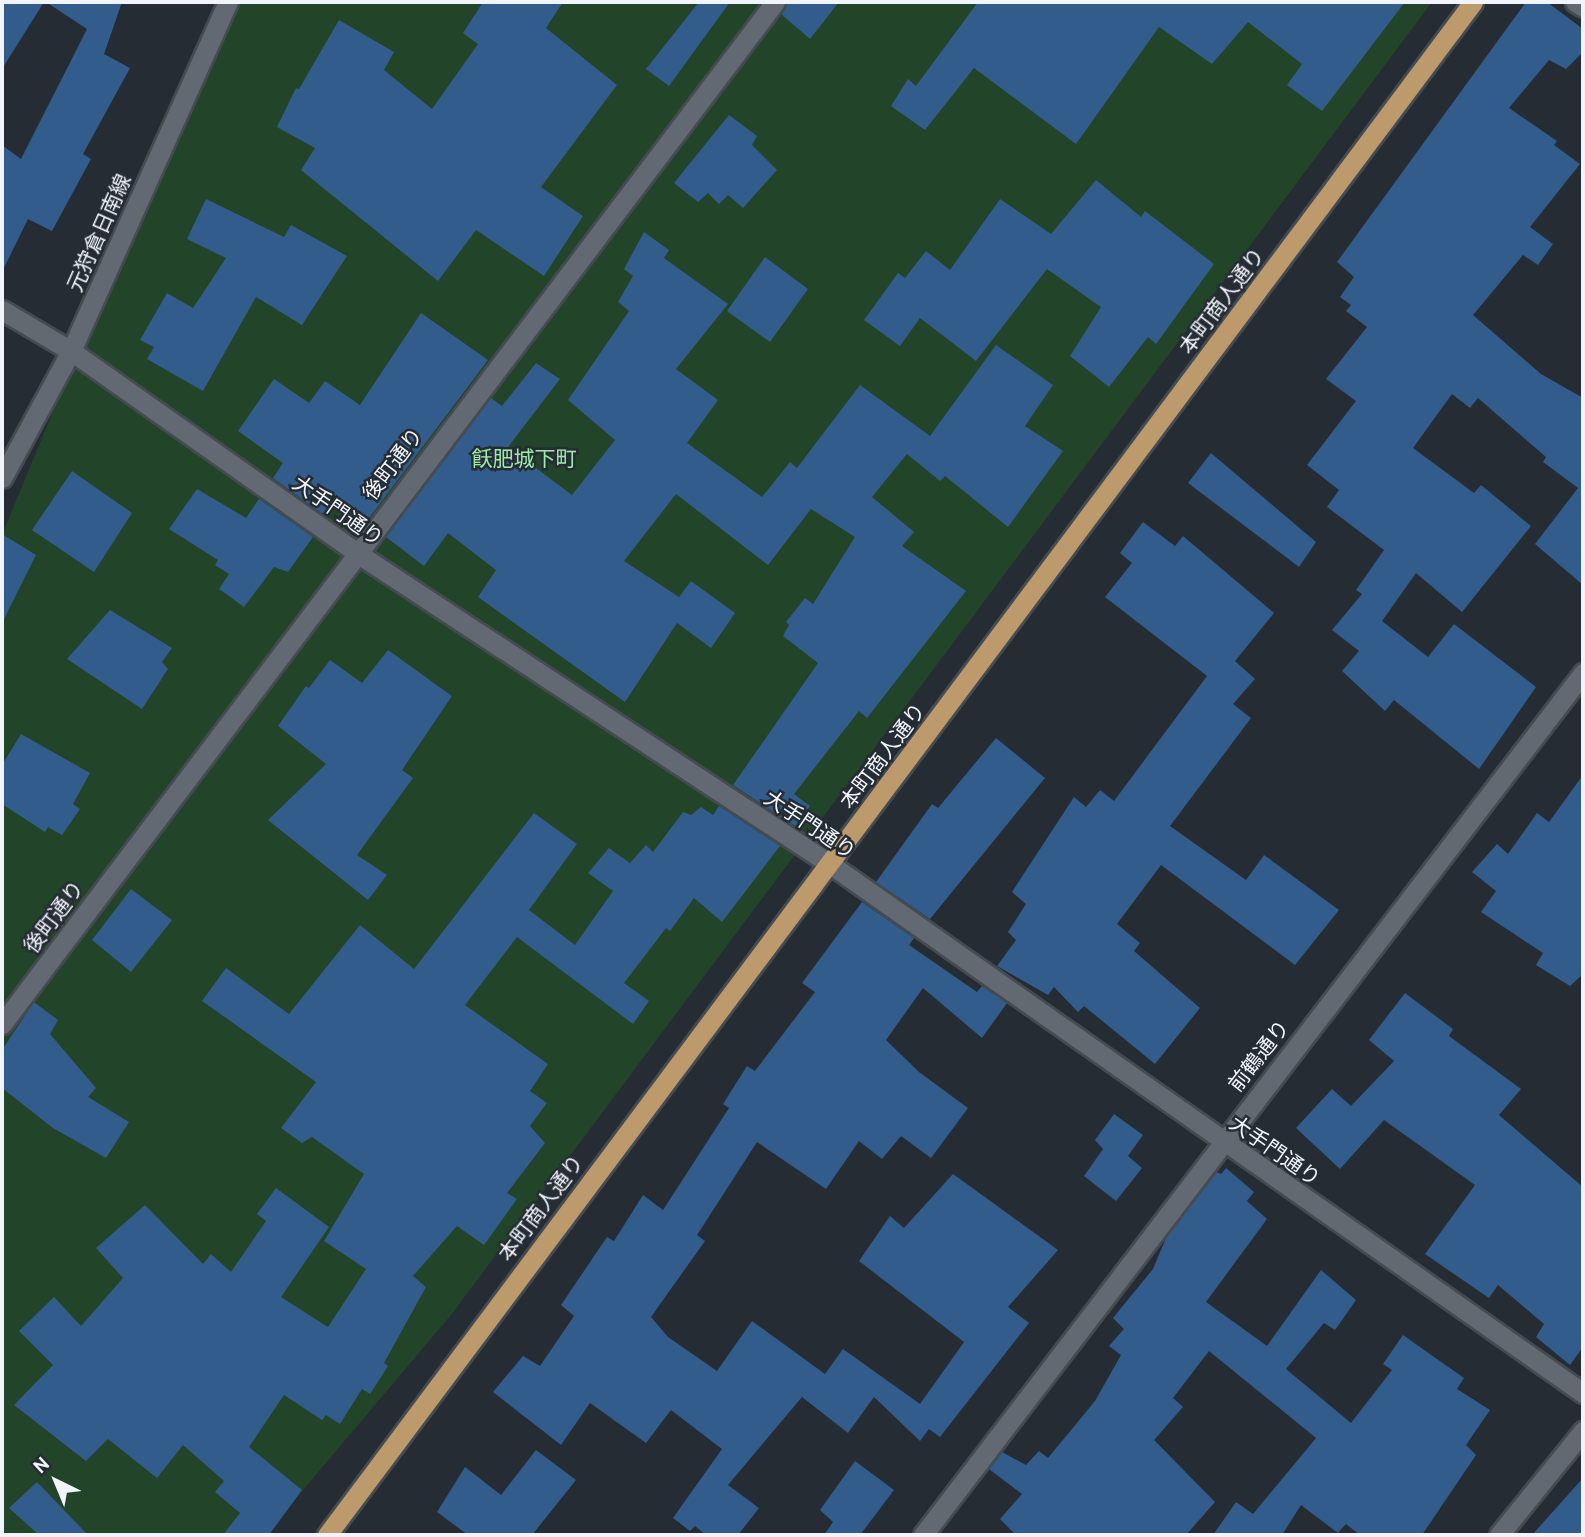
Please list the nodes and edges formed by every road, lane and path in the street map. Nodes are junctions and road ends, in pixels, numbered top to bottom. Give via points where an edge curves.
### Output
1 (228, 2) edge
2 (775, 2) edge
3 (1473, 2) edge
4 (1575, 2) edge
5 (1583, 7) edge
6 (2, 310) edge
7 (71, 351) junction
8 (2, 478) edge
9 (360, 555) junction
10 (1583, 673) edge
11 (830, 864) junction
12 (2, 1024) edge
13 (1222, 1142) junction
14 (1583, 1393) edge
15 (1583, 1431) edge
16 (327, 1535) edge
17 (923, 1535) edge
18 (1499, 1535) edge

1 - 7 street, 元狩倉日南線
2 - 9 street, 後町通り via 369,533
3 - 11 highway, 本町商人通り
4 - 5 street
6 - 7 street, 大手門通り
7 - 8 street, 元狩倉日南線
7 - 9 street, 大手門通り
9 - 11 street, 大手門通り
9 - 12 street, 後町通り
10 - 13 street, 前鶴通り
11 - 13 street, 大手門通り
11 - 16 highway, 本町商人通り via 749,966
13 - 14 street, 大手門通り
13 - 17 street, 前鶴通り
15 - 18 street

